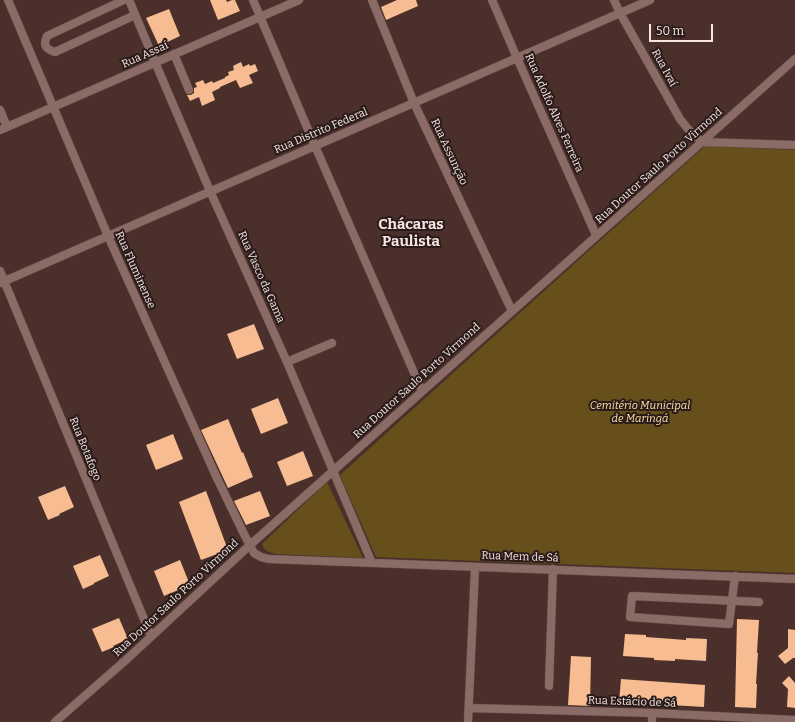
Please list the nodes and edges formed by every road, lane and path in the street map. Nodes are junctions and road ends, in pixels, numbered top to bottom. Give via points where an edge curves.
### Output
1 (8, 0) edge
2 (124, 0) edge
3 (129, 0) edge
4 (253, 0) edge
5 (298, 0) edge
6 (372, 0) edge
7 (492, 0) edge
8 (614, 0) edge
9 (650, 0) edge
10 (620, 13) junction
11 (135, 16) junction
12 (261, 17) junction
13 (174, 54) junction
14 (517, 58) junction
15 (795, 59) edge
16 (155, 62) junction
17 (188, 90) dead end
18 (414, 103) junction
19 (53, 107) junction
20 (0, 110) edge
21 (3, 128) edge
22 (702, 142) junction
23 (795, 145) edge
24 (315, 146) junction
25 (210, 192) junction
26 (596, 235) junction
27 (108, 236) junction
28 (0, 270) edge
29 (2, 282) edge
30 (512, 312) junction
31 (332, 343) dead end
32 (287, 362) junction
33 (422, 391) junction
34 (333, 470) junction
35 (250, 545) junction
36 (372, 563) junction
37 (475, 567) junction
38 (553, 569) junction
39 (735, 576) junction
40 (795, 579) edge
41 (732, 601) junction
42 (759, 602) dead end
43 (151, 636) junction
44 (549, 686) dead end
45 (469, 708) junction
46 (652, 713) junction
47 (727, 719) edge
48 (795, 720) edge
49 (55, 722) edge
50 (468, 722) edge
51 (652, 722) edge

1 - 19 street, Rua Fluminense
2 - 11 street via 47,36 45,46 55,52
3 - 11 street, Rua Vasco da Gama
4 - 12 street
5 - 12 street, Rua Assaí
6 - 18 street, Rua Assunção
7 - 14 street, Rua Adolfo Alves Ferreira
8 - 10 street, Rua Ivaí
9 - 10 street, Rua Distrito Federal
10 - 14 street, Rua Distrito Federal
10 - 22 street, Rua Ivaí via 680,119
11 - 16 street, Rua Vasco da Gama
12 - 13 street, Rua Assaí
12 - 24 street
13 - 16 street, Rua Assaí
13 - 17 street
14 - 18 street, Rua Distrito Federal
14 - 26 street, Rua Adolfo Alves Ferreira
15 - 22 street, Rua Doutor Saulo Porto Virmond
16 - 19 street, Rua Assaí
16 - 25 street, Rua Vasco da Gama
18 - 24 street, Rua Distrito Federal
18 - 30 street, Rua Assunção
19 - 21 street, Rua Assaí
19 - 27 street, Rua Fluminense
20 - 21 street
22 - 23 street
22 - 26 street, Rua Doutor Saulo Porto Virmond
24 - 25 street, Rua Distrito Federal
24 - 33 street
25 - 27 street, Rua Distrito Federal
25 - 32 street, Rua Vasco da Gama
26 - 30 street, Rua Doutor Saulo Porto Virmond
27 - 29 street, Rua Distrito Federal
27 - 35 street, Rua Fluminense via 216,476
28 - 29 street, Rua Botafogo
29 - 43 street, Rua Botafogo
30 - 33 street, Rua Doutor Saulo Porto Virmond
31 - 32 street
32 - 34 street, Rua Vasco da Gama
33 - 34 street, Rua Doutor Saulo Porto Virmond
34 - 35 street, Rua Doutor Saulo Porto Virmond
34 - 36 street, Rua Vasco da Gama
35 - 36 street, Rua Mem de Sá via 254,553 269,559
35 - 43 street, Rua Doutor Saulo Porto Virmond
36 - 37 street, Rua Mem de Sá
37 - 38 street, Rua Mem de Sá
37 - 45 street
38 - 39 street, Rua Mem de Sá
38 - 44 street
39 - 40 street, Rua Mem de Sá
39 - 41 street
41 - 41 street via 632,596 630,617 729,624
41 - 42 street
43 - 49 street, Rua Doutor Saulo Porto Virmond
45 - 46 street, Rua Estácio de Sá
45 - 50 street
46 - 47 street, Rua Estácio de Sá
46 - 51 street
47 - 48 street, Rua Estácio de Sá

